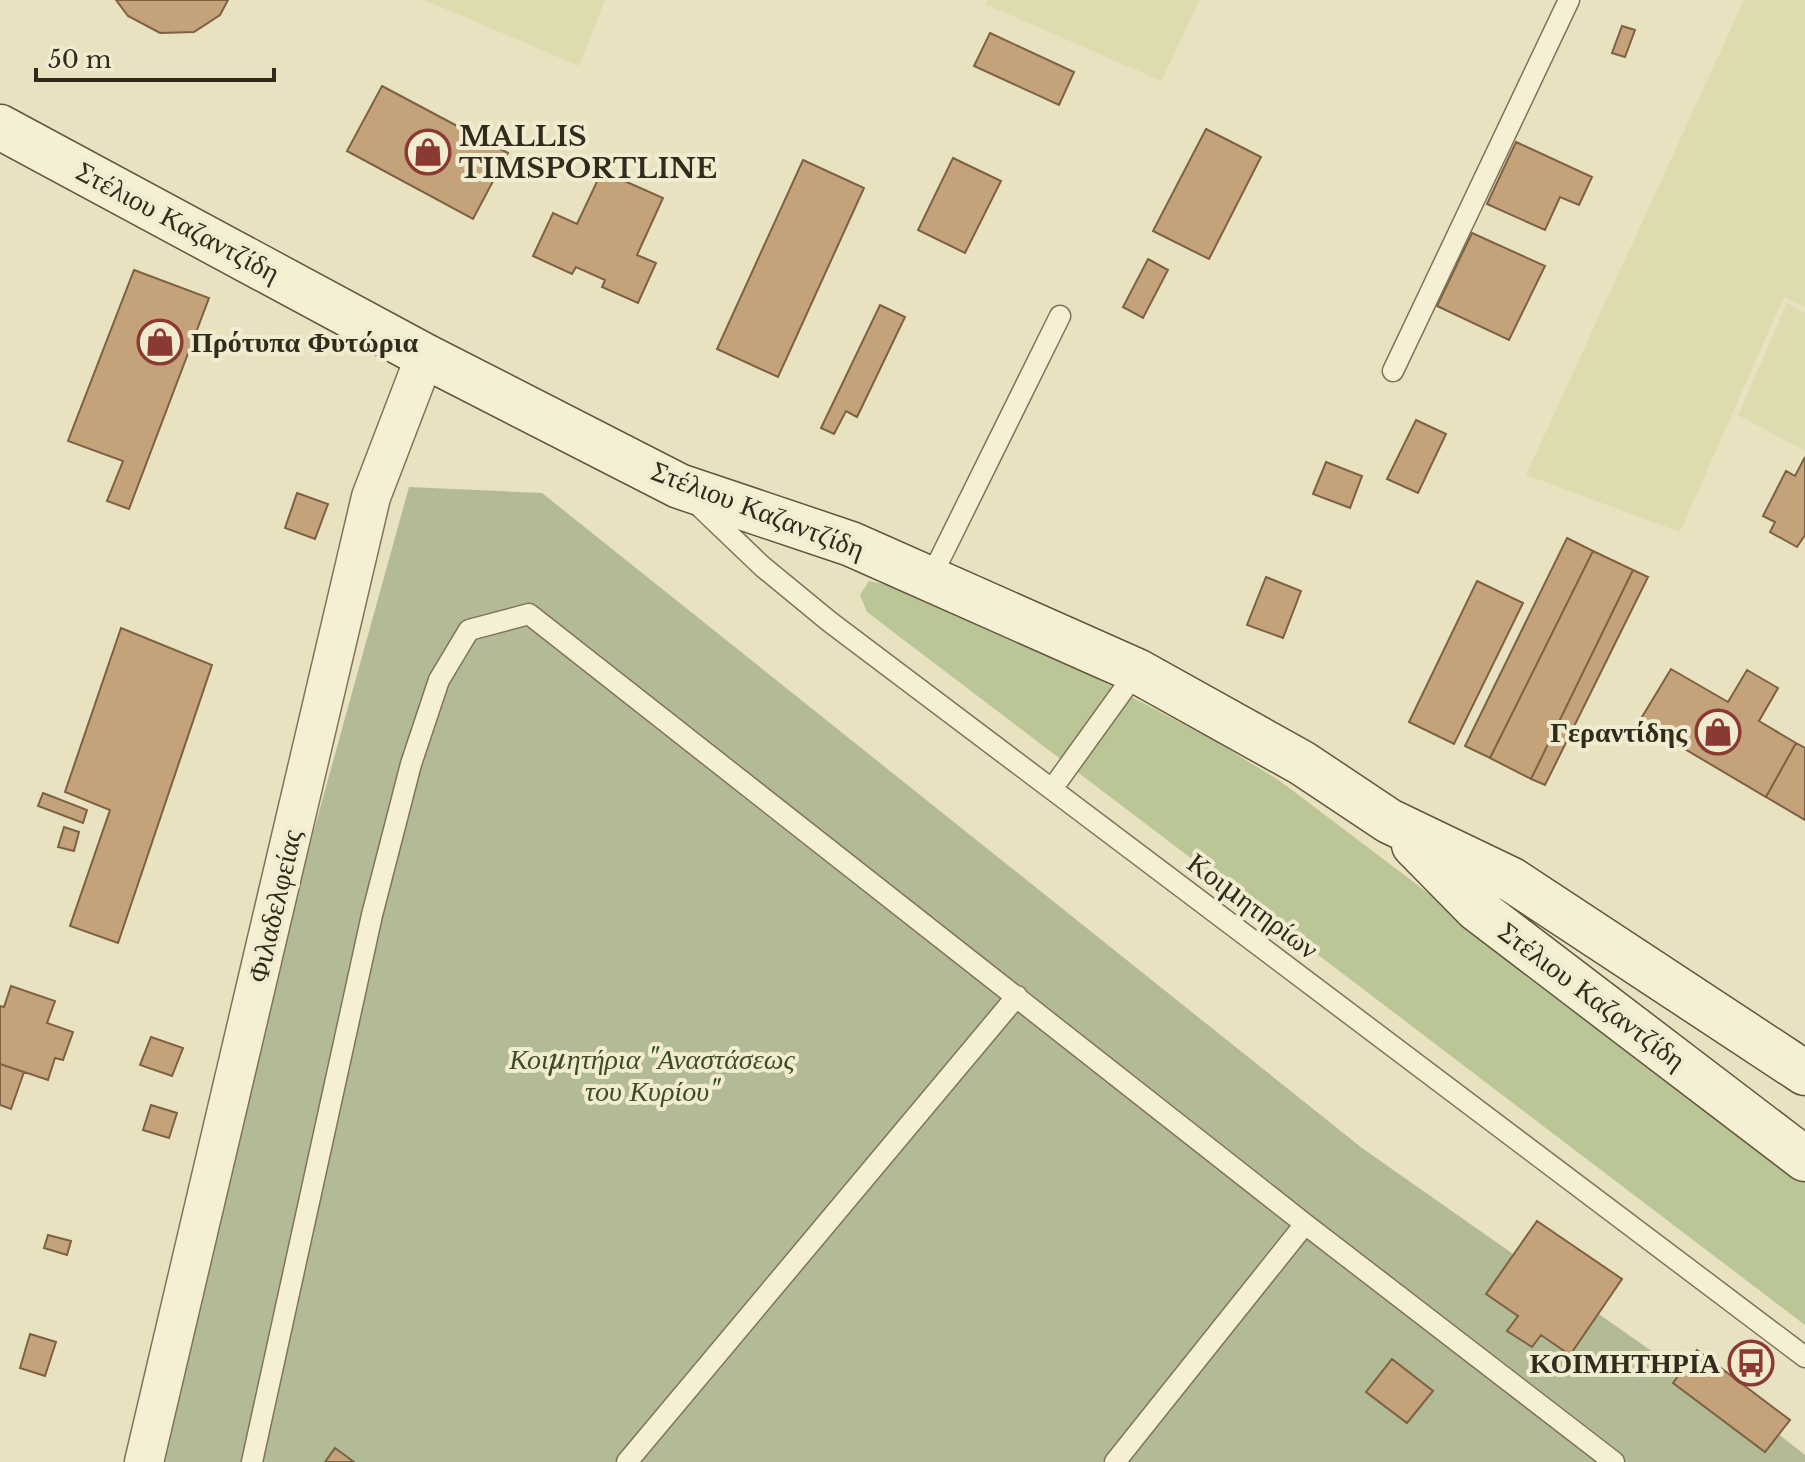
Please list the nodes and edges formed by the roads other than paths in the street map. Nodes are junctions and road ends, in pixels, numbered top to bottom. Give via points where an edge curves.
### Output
1 (1569, 0) edge
2 (0, 127) edge
3 (1060, 316) dead end
4 (425, 356) junction
5 (1393, 371) dead end
6 (679, 486) junction
7 (930, 579) junction
8 (1137, 671) junction
9 (1052, 789) junction
10 (1389, 821) junction
11 (1017, 996) junction
12 (1805, 1073) edge
13 (1805, 1159) edge
14 (1305, 1224) junction
15 (1805, 1357) edge
16 (144, 1462) edge
17 (252, 1462) edge
18 (627, 1462) edge
19 (1115, 1462) edge
20 (1614, 1462) edge

1 - 5 lane
2 - 4 main road, Στέλιου Καζαντζίδη
3 - 7 lane
4 - 6 main road, Στέλιου Καζαντζίδη
4 - 16 street, Φιλαδελφείας via 371,497
6 - 7 main road, Στέλιου Καζαντζίδη via 851,544
6 - 9 lane, Κοιμητηρίων via 819,613
7 - 8 main road, Στέλιου Καζαντζίδη
8 - 9 lane
8 - 10 main road, Στέλιου Καζαντζίδη via 1302,763
9 - 15 lane, Κοιμητηρίων
10 - 12 main road, Στέλιου Καζαντζίδη via 1512,880
10 - 13 main road, Στέλιου Καζαντζίδη via 1477,909
11 - 14 lane
11 - 17 lane via 529,614 469,630 439,680 411,764 372,915
11 - 18 lane
14 - 19 lane
14 - 20 lane

